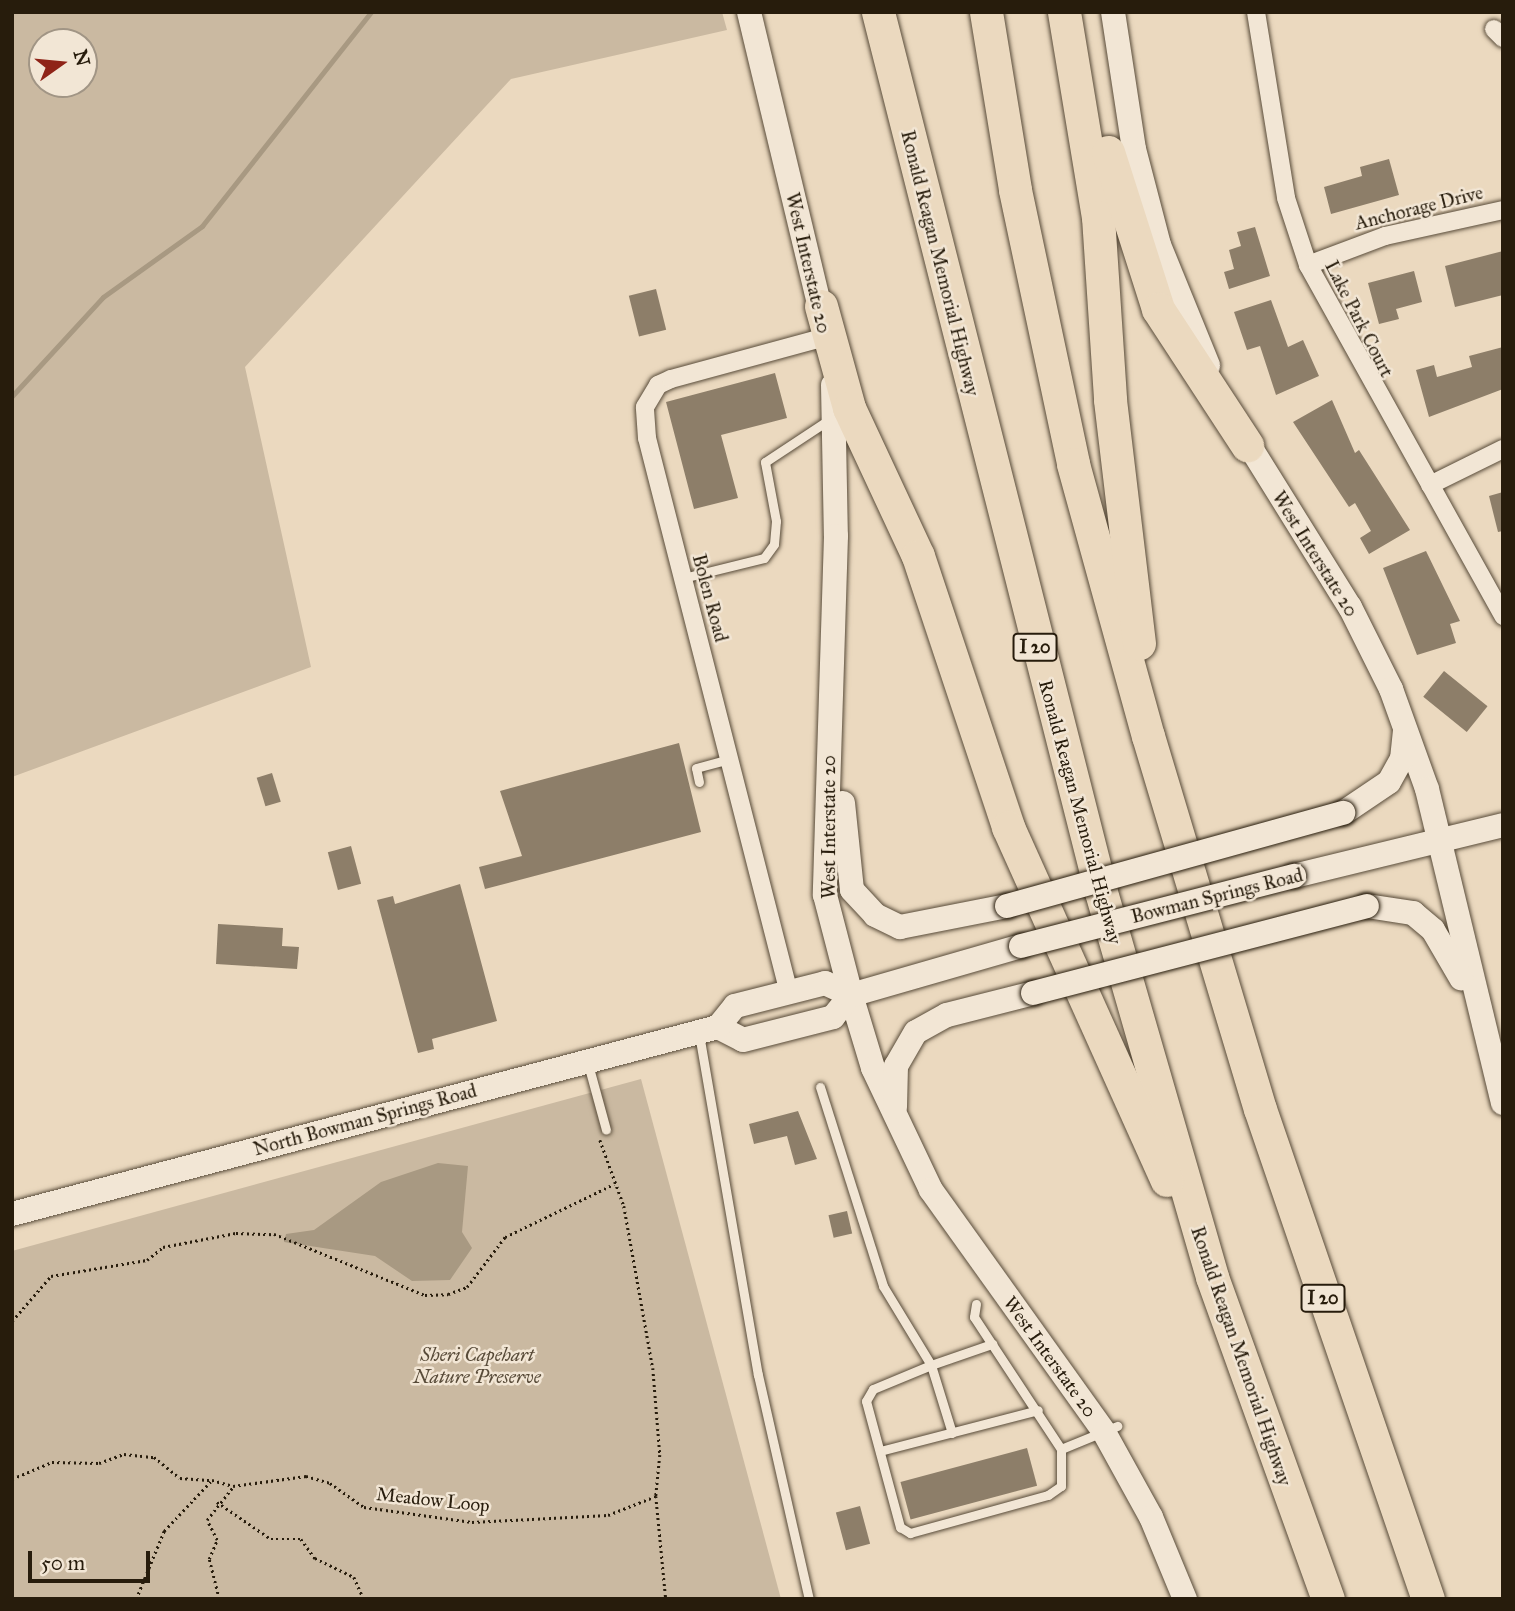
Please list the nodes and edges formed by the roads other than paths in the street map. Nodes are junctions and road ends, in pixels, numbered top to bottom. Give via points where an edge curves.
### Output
1 (749, 12) edge
2 (878, 12) edge
3 (986, 12) edge
4 (1066, 12) edge
5 (1113, 12) edge
6 (1256, 12) edge
7 (1503, 210) edge
8 (1308, 265) junction
9 (823, 321) junction
10 (834, 417) junction
11 (1247, 445) junction
12 (1503, 449) edge
13 (1430, 485) junction
14 (683, 578) junction
15 (1503, 616) edge
16 (830, 713) junction
17 (1405, 729) junction
18 (1148, 736) junction
19 (730, 759) junction
20 (699, 782) dead end
21 (1503, 825) edge
22 (1438, 838) junction
23 (789, 993) junction
24 (851, 995) junction
25 (1480, 1020) junction
26 (708, 1029) junction
27 (588, 1061) junction
28 (820, 1087) dead end
29 (1503, 1103) edge
30 (895, 1117) junction
31 (602, 1133) road end
32 (12, 1214) edge
33 (1212, 1277) junction
34 (976, 1304) dead end
35 (992, 1344) junction
36 (932, 1366) junction
37 (1037, 1385) dead end
38 (1026, 1391) junction
39 (1038, 1410) junction
40 (1111, 1429) junction
41 (952, 1433) junction
42 (1061, 1449) junction
43 (880, 1451) junction
44 (1397, 1511) junction
45 (809, 1599) edge
46 (1185, 1599) edge
47 (1328, 1599) edge
48 (1428, 1599) edge
49 (1438, 1599) edge

1 - 9 main road, West Interstate 20
2 - 33 highway, Ronald Reagan Memorial Highway / I 20 via 1051,712
3 - 18 highway, I 20 via 1014,190 1073,464
4 - 11 highway via 1158,309
4 - 18 highway via 1098,217 1110,400
5 - 11 main road, West Interstate 20 via 1134,149 1159,245
6 - 8 street, Lake Park Court via 1286,198
7 - 8 street, Anchorage Drive via 1375,239
8 - 13 street, Lake Park Court
9 - 10 main road, West Interstate 20
9 - 14 street, Bolen Road via 671,379 652,392 645,407 647,438
9 - 33 highway via 849,408 918,556 971,728 1030,882
10 - 14 lane via 765,462 776,521 774,544 764,558
10 - 16 main road, West Interstate 20
11 - 17 main road, West Interstate 20 via 1350,607
12 - 13 street
13 - 15 street, Lake Park Court
14 - 19 street, Bolen Road
16 - 17 main road, bridge via 842,769 852,890 875,915 900,927 1007,906 1343,813 1389,782 1402,759
16 - 24 main road, West Interstate 20 via 825,895
17 - 22 main road, West Interstate 20
18 - 44 highway, I 20 via 1260,1109
19 - 20 lane via 696,768
19 - 23 street, Bolen Road
21 - 22 main road, Bowman Springs Road
22 - 24 main road, Bowman Springs Road, bridge
22 - 25 main road, West Interstate 20
23 - 24 main road, North Bowman Springs Road via 825,983
23 - 26 main road, North Bowman Springs Road via 735,1006
24 - 26 main road via 833,1017 743,1040
24 - 30 main road, West Interstate 20
25 - 29 main road, West Interstate 20
25 - 30 main road, bridge via 1433,929 1413,913 1367,906 947,1015 916,1032 896,1066
26 - 27 main road, North Bowman Springs Road
26 - 45 lane via 758,1375
27 - 31 lane
27 - 32 main road, North Bowman Springs Road
28 - 36 lane via 879,1276
30 - 40 main road, West Interstate 20 via 958,1233
33 - 47 highway, Ronald Reagan Memorial Highway / I 20
34 - 35 lane via 972,1313
35 - 36 lane
35 - 38 lane
36 - 41 lane
36 - 43 lane via 873,1389 866,1401
37 - 38 lane
38 - 39 lane
39 - 41 lane
39 - 42 lane
40 - 42 lane
40 - 46 main road, West Interstate 20
41 - 43 lane
42 - 43 lane via 1061,1486 1048,1495 910,1533 900,1527
44 - 48 highway, I 20
44 - 49 highway

